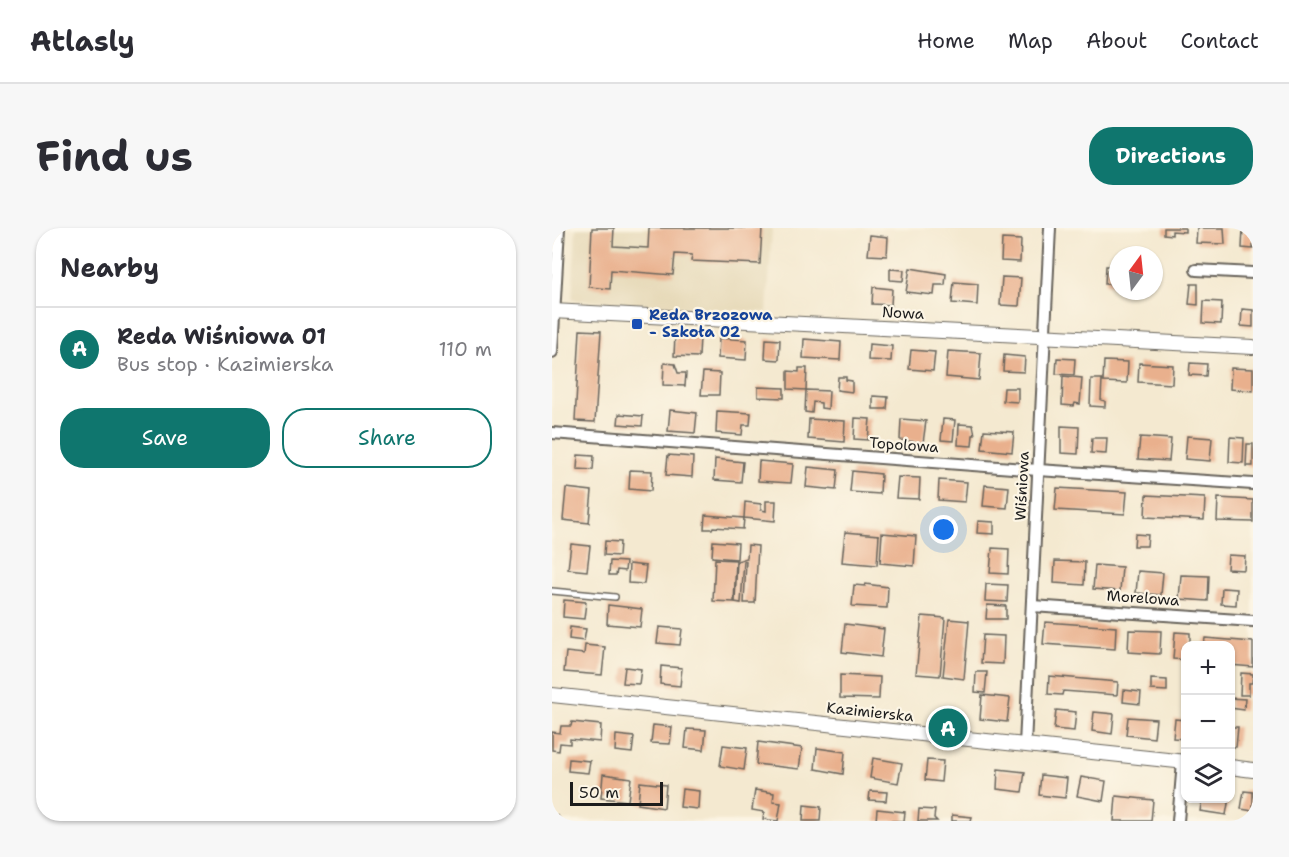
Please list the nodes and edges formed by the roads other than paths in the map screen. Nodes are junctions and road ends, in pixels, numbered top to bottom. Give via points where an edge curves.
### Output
1 (559, 228) edge
2 (1050, 228) edge
3 (1196, 270) dead end
4 (1253, 273) edge
5 (553, 311) edge
6 (1045, 337) junction
7 (1253, 347) edge
8 (552, 352) edge
9 (552, 433) edge
10 (1038, 470) junction
11 (1253, 484) edge
12 (552, 591) edge
13 (615, 597) dead end
14 (1032, 606) junction
15 (1253, 621) edge
16 (552, 695) edge
17 (1025, 745) junction
18 (1181, 762) edge
19 (1235, 768) edge
20 (1253, 770) edge
21 (1181, 792) edge
22 (1178, 821) edge

1 - 5 street
2 - 6 street, Wiśniowa
3 - 4 street
5 - 6 street, Nowa
5 - 8 street
6 - 7 street, Nowa
6 - 10 street, Wiśniowa
9 - 10 street, Topolowa
10 - 11 street, Topolowa
10 - 14 street, Wiśniowa
12 - 13 lane
14 - 15 street, Morelowa
14 - 17 street, Wiśniowa
16 - 17 street, Kazimierska
17 - 18 street, Kazimierska
19 - 20 street
21 - 22 street

